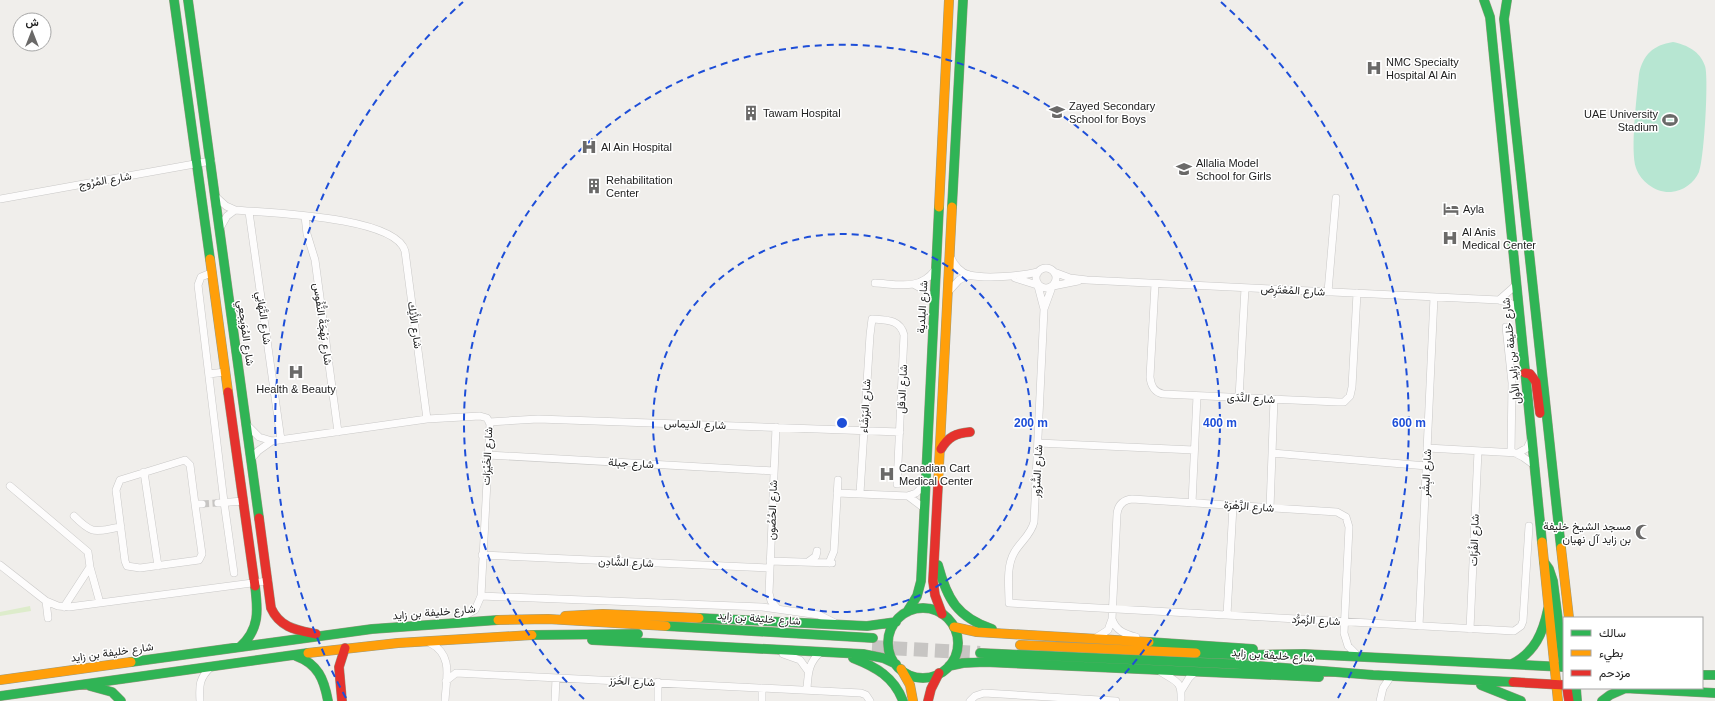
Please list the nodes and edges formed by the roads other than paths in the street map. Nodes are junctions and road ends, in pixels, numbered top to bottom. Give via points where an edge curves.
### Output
1 (174, 0) edge
2 (188, 0) edge
3 (1484, 0) edge
4 (1507, 0) edge
5 (948, 1) edge
6 (963, 3) edge
7 (1493, 56) junction
8 (1512, 102) junction
9 (211, 161) junction
10 (196, 164) junction
11 (216, 196) junction
12 (1336, 198) dead end
13 (0, 199) edge
14 (1508, 208) junction
15 (235, 210) junction
16 (249, 212) junction
17 (305, 216) junction
18 (220, 228) junction
19 (950, 256) junction
20 (936, 269) junction
21 (1038, 272) junction
22 (1054, 272) junction
23 (211, 273) junction
24 (969, 275) junction
25 (1007, 277) junction
26 (1087, 280) junction
27 (875, 283) dead end
28 (1155, 284) junction
29 (915, 285) junction
30 (1038, 285) junction
31 (1516, 285) junction
32 (1053, 286) junction
33 (1246, 288) junction
34 (948, 292) junction
35 (1328, 292) junction
36 (1357, 293) junction
37 (1434, 297) junction
38 (934, 300) junction
39 (1499, 300) junction
40 (1044, 309) junction
41 (1519, 309) junction
42 (872, 319) joint
43 (1537, 325) junction
44 (1506, 327) dead end
45 (1538, 342) junction
46 (1525, 369) junction
47 (225, 372) junction
48 (209, 374) junction
49 (1197, 396) junction
50 (1239, 398) junction
51 (1274, 399) junction
52 (427, 419) junction
53 (489, 422) junction
54 (247, 425) junction
55 (776, 427) junction
56 (864, 431) junction
57 (338, 432) junction
58 (900, 432) junction
59 (970, 432) dead end
60 (281, 440) junction
61 (1532, 440) junction
62 (272, 441) junction
63 (1038, 443) junction
64 (1550, 444) junction
65 (236, 448) junction
66 (1428, 448) junction
67 (1194, 450) junction
68 (1478, 451) junction
69 (940, 452) junction
70 (1272, 453) junction
71 (1512, 453) junction
72 (488, 456) junction
73 (251, 459) junction
74 (1534, 465) junction
75 (1427, 466) junction
76 (774, 471) junction
77 (144, 472) junction
78 (838, 480) dead end
79 (897, 484) dead end
80 (925, 484) junction
81 (10, 486) dead end
82 (837, 492) junction
83 (860, 494) junction
84 (908, 496) junction
85 (243, 501) junction
86 (221, 503) junction
87 (1192, 503) junction
88 (1233, 506) junction
89 (924, 508) junction
90 (1270, 508) junction
91 (74, 516) dead end
92 (1529, 526) dead end
93 (121, 527) junction
94 (935, 552) junction
95 (482, 556) junction
96 (808, 562) junction
97 (1544, 562) junction
98 (828, 563) junction
99 (770, 564) junction
100 (0, 565) edge
101 (158, 566) junction
102 (90, 567) junction
103 (234, 573) dead end
104 (268, 581) junction
105 (254, 583) junction
106 (769, 593) junction
107 (481, 596) junction
108 (46, 601) junction
109 (100, 603) junction
110 (1009, 603) joint
111 (759, 606) junction
112 (64, 607) junction
113 (777, 608) junction
114 (1113, 608) junction
115 (1548, 609) junction
116 (907, 612) junction
117 (942, 614) junction
118 (1227, 614) junction
119 (1569, 617) edge
120 (48, 618) dead end
121 (548, 619) junction
122 (1112, 619) junction
123 (896, 622) junction
124 (1344, 622) junction
125 (839, 625) junction
126 (428, 626) junction
127 (1419, 626) junction
128 (954, 627) junction
129 (1470, 629) junction
130 (525, 634) junction
131 (1011, 634) junction
132 (321, 635) junction
133 (1094, 638) junction
134 (421, 640) junction
135 (1151, 641) junction
136 (240, 647) junction
137 (345, 648) junction
138 (772, 650) junction
139 (821, 652) junction
140 (841, 653) junction
141 (1304, 654) junction
142 (290, 656) junction
143 (1360, 657) junction
144 (446, 662) junction
145 (1511, 664) junction
146 (898, 666) junction
147 (949, 666) junction
148 (211, 667) junction
149 (1160, 670) junction
150 (808, 671) junction
151 (1195, 672) junction
152 (456, 673) junction
153 (939, 673) junction
154 (1372, 675) junction
155 (1561, 675) edge
156 (1703, 675) edge
157 (1715, 675) edge
158 (1392, 676) junction
159 (556, 678) junction
160 (1450, 679) junction
161 (0, 680) edge
162 (1466, 680) junction
163 (446, 681) junction
164 (658, 682) junction
165 (84, 684) junction
166 (762, 688) junction
167 (808, 689) junction
168 (1567, 689) edge
169 (1576, 689) edge
170 (1624, 689) edge
171 (1644, 689) edge
172 (1181, 691) junction
173 (1715, 693) edge
174 (0, 696) edge
175 (1079, 700) edge
176 (121, 701) edge
177 (200, 701) edge
178 (328, 701) edge
179 (342, 701) edge
180 (445, 701) edge
181 (555, 701) edge
182 (658, 701) edge
183 (762, 701) edge
184 (870, 701) edge
185 (903, 701) edge
186 (913, 701) edge
187 (928, 701) edge
188 (970, 701) edge
189 (1116, 701) edge
190 (1181, 701) edge
191 (1380, 701) edge
192 (1521, 701) edge
193 (1558, 701) edge
194 (1569, 701) edge
195 (1577, 701) edge
196 (1602, 701) edge

1 - 10 main road
2 - 9 main road, شارع المُوَيجعِي
3 - 7 main road, شارع خليفة بن زايد الأول via 1490,17
4 - 8 main road via 1504,19
5 - 20 main road, شارع البلدية
6 - 19 main road
7 - 8 main road via 1501,59 1505,92
7 - 14 main road, شارع خليفة بن زايد الأول
8 - 43 main road
9 - 10 street, شارع المُرُوج
9 - 11 main road, شارع المُوَيجعِي
10 - 13 street, شارع المُرُوج
10 - 23 main road
11 - 15 street via 226,206
11 - 18 main road, شارع المُوَيجعِي
12 - 35 street
14 - 31 main road, شارع خليفة بن زايد الأول
14 - 43 main road via 1516,226 1527,319 1530,324
15 - 16 street
15 - 18 street
16 - 17 street
16 - 60 street, شارع التَّهَانِي
17 - 52 street, شارع الأَيْك via 348,220 392,236 401,243 405,251
17 - 57 street, شارع بَهْجَةُ النُّفُوس via 315,260
18 - 54 main road, شارع المُوَيجعِي
19 - 24 street via 959,270
19 - 34 main road
20 - 29 street via 928,279
20 - 38 main road, شارع البلدية
21 - 22 street via 1046,268
21 - 25 street
21 - 30 street via 1035,278
22 - 26 street, شارع المُعْتَرِض via 1070,278
22 - 32 street via 1056,279
23 - 47 main road
23 - 48 street via 201,277 198,285
24 - 25 street
24 - 34 street
25 - 30 street
26 - 28 street, شارع المُعْتَرِض
26 - 32 street, شارع المُعْتَرِض
27 - 29 street
28 - 33 street, شارع المُعْتَرِض
28 - 49 street, شارع النَّدَى via 1151,384 1160,394
29 - 38 street
30 - 32 street via 1045,289
30 - 40 street, شارع السُّرُور
31 - 39 street
31 - 41 main road, شارع خليفة بن زايد الأول
32 - 40 street, شارع السُّرُور
33 - 35 street, شارع المُعْتَرِض
33 - 50 street
34 - 69 main road
35 - 36 street, شارع المُعْتَرِض
36 - 37 street, شارع المُعْتَرِض
36 - 51 street, شارع النَّدَى via 1352,390 1349,398 1338,402
37 - 39 street, شارع المُعْتَرِض
37 - 66 street, شارع البِشْر
38 - 80 main road, شارع البلدية
39 - 41 street, شارع المُعْتَرِض
40 - 63 street, شارع السُّرُور
41 - 46 main road, شارع خليفة بن زايد الأول
42 - 56 street, شارع البَرْشَاء
42 - 58 street, شارع الدقل via 895,322 904,335
43 - 45 main road
44 - 71 street via 1512,383
45 - 46 main road via 1528,354
45 - 64 main road
46 - 61 main road, شارع خليفة بن زايد الأول
46 - 64 main road via 1534,378 1542,431
47 - 48 street
47 - 65 main road
48 - 86 street
49 - 50 street, شارع النَّدَى
49 - 67 street
50 - 51 street, شارع النَّدَى
51 - 70 street
52 - 53 street, شارع الخَيْرَات via 482,416
52 - 57 street, شارع الخَيْرَات
53 - 55 street, شارع الديماس via 538,419
53 - 72 street, شارع الخَيْرَات
54 - 62 street via 259,437
54 - 73 main road, شارع المُوَيجعِي
55 - 56 street, شارع الديماس
55 - 76 street, شارع الحُصُون
56 - 58 street, شارع الديماس
56 - 83 street, شارع البَرْشَاء
57 - 60 street, شارع الخَيْرَات
58 - 79 street, شارع الدقل
59 - 69 main road via 950,436
60 - 62 street, شارع الخَيْرَات
61 - 71 street via 1524,450
61 - 74 main road, شارع خليفة بن زايد الأول
62 - 73 street, شارع الخَيْرَات via 258,450
63 - 67 street
63 - 110 street, شارع السُّرُور via 1034,522 1030,533 1011,559
64 - 119 main road
65 - 73 main road via 244,459
65 - 85 main road
66 - 68 street
66 - 75 street, شارع البِشْر
67 - 87 street
68 - 71 street
68 - 129 street, شارع الفُرَات
69 - 94 main road
70 - 75 street
70 - 90 street
71 - 74 street
72 - 76 street, شارع جبلة
72 - 95 street, شارع الخَيْرَات
73 - 104 main road, شارع المُوَيجعِي
74 - 97 main road, شارع خليفة بن زايد الأول
75 - 127 street, شارع البِشْر
76 - 99 street, شارع الحُصُون
77 - 93 street via 118,482 116,490
77 - 101 street
77 - 101 street via 187,461 198,504 201,558 197,561
78 - 82 street
80 - 84 street
80 - 89 main road, شارع البلدية
81 - 102 street via 85,549 90,557
82 - 83 street
82 - 98 street via 834,551
83 - 84 street
84 - 89 street
85 - 86 street
85 - 105 main road
86 - 103 street
87 - 88 street, شارع الزَّهْرَة
87 - 114 street, شارع الزَّهْرَة via 1132,499 1121,505 1117,514
88 - 90 street, شارع الزَّهْرَة
88 - 118 street
89 - 116 main road, شارع البلدية via 921,581 917,596
90 - 124 street, شارع الزَّهْرَة via 1340,512 1348,519
91 - 93 street via 89,530
92 - 129 street, شارع الزُمرُّد via 1521,626 1514,631
93 - 101 street via 125,561 128,566
94 - 117 main road via 934,588 936,602
94 - 131 main road via 944,588 954,606 978,624
95 - 99 street, شارع الشَّادِن
95 - 107 street, شارع الخَيْرَات
96 - 98 street, شارع الشَّادِن
96 - 98 street via 818,551 819,558
96 - 99 street, شارع الشَّادِن
97 - 115 main road, شارع خليفة بن زايد الأول
97 - 155 main road via 1553,581
99 - 106 street, شارع الحُصُون
100 - 108 street
102 - 109 street
102 - 112 street
104 - 105 street
104 - 132 main road, شارع المُوَيجعِي via 271,608 281,624 294,631
105 - 109 street
105 - 136 main road via 257,622 251,636
106 - 111 street
106 - 113 street
107 - 111 street
107 - 126 street, شارع الخَيْرَات via 478,607 469,615 439,618
108 - 112 street
108 - 120 street
109 - 112 street
110 - 114 street, شارع الزُمرُّد
111 - 113 street
113 - 125 street via 819,615
114 - 118 street, شارع الزُمرُّد
114 - 122 street, شارع الزَّهْرَة
115 - 145 main road via 1538,643 1530,653
115 - 155 main road, شارع خليفة بن زايد الأول
116 - 117 main road via 924,608
116 - 123 main road
117 - 128 main road
118 - 124 street, شارع الزُمرُّد
121 - 125 main road via 572,614 598,614
121 - 126 main road, شارع خليفة بن زايد via 486,620
121 - 130 main road, شارع خليفة بن زايد via 872,642 658,634
122 - 133 street via 1108,630
122 - 135 street via 1121,631
123 - 125 main road via 872,626
123 - 146 main road via 890,632 888,643 890,654
124 - 127 street, شارع الزُمرُّد
124 - 143 street, شارع الزَّهْرَة via 1346,642
126 - 132 main road, شارع خليفة بن زايد
127 - 129 street, شارع الزُمرُّد
128 - 131 main road via 977,632
128 - 147 main road via 958,644
130 - 134 main road, شارع خليفة بن زايد
130 - 138 main road via 546,638
131 - 133 main road
132 - 136 main road, شارع خليفة بن زايد
133 - 135 main road
134 - 137 main road, شارع خليفة بن زايد
134 - 144 street via 440,649
135 - 141 main road
136 - 161 main road, شارع خليفة بن زايد
137 - 142 main road, شارع خليفة بن زايد
137 - 179 main road via 338,672
138 - 139 main road
138 - 150 street via 797,658
139 - 140 main road
139 - 150 street via 812,660
140 - 146 main road via 870,655
140 - 185 main road via 881,670 896,685
141 - 143 main road, شارع خليفة بن زايد
141 - 154 main road, شارع خليفة بن زايد via 980,649
142 - 148 main road, شارع خليفة بن زايد
142 - 178 main road via 308,661 318,669 324,680
143 - 145 main road, شارع خليفة بن زايد
144 - 152 street
144 - 163 street
145 - 155 main road, شارع خليفة بن زايد
146 - 153 main road via 910,674 922,677
146 - 186 main road via 910,685
147 - 149 main road via 978,662
147 - 153 main road
148 - 165 main road, شارع خليفة بن زايد
148 - 177 street via 199,684
149 - 151 main road
149 - 172 street via 1177,681
150 - 167 street
151 - 154 main road via 1309,677
151 - 172 street
152 - 159 street, شارع الخَرَز
152 - 163 street
153 - 187 main road
154 - 158 main road, شارع خليفة بن زايد
155 - 160 main road via 1464,673
155 - 162 main road, شارع خليفة بن زايد
155 - 193 main road, شارع خليفة بن زايد الأول
156 - 157 main road
158 - 160 main road, شارع خليفة بن زايد
158 - 191 street via 1383,688
159 - 164 street, شارع الخَرَز
159 - 181 street
160 - 162 main road, شارع خليفة بن زايد
162 - 192 main road
163 - 180 street
164 - 166 street, شارع الخَرَز
164 - 182 street
165 - 174 main road, شارع خليفة بن زايد
165 - 176 main road via 112,692
166 - 167 street, شارع الخَرَز
166 - 183 street
167 - 184 street, شارع الخَرَز via 861,693
168 - 194 main road
169 - 195 main road
170 - 196 main road
171 - 173 main road
172 - 190 street
175 - 188 street via 984,693
175 - 189 street

